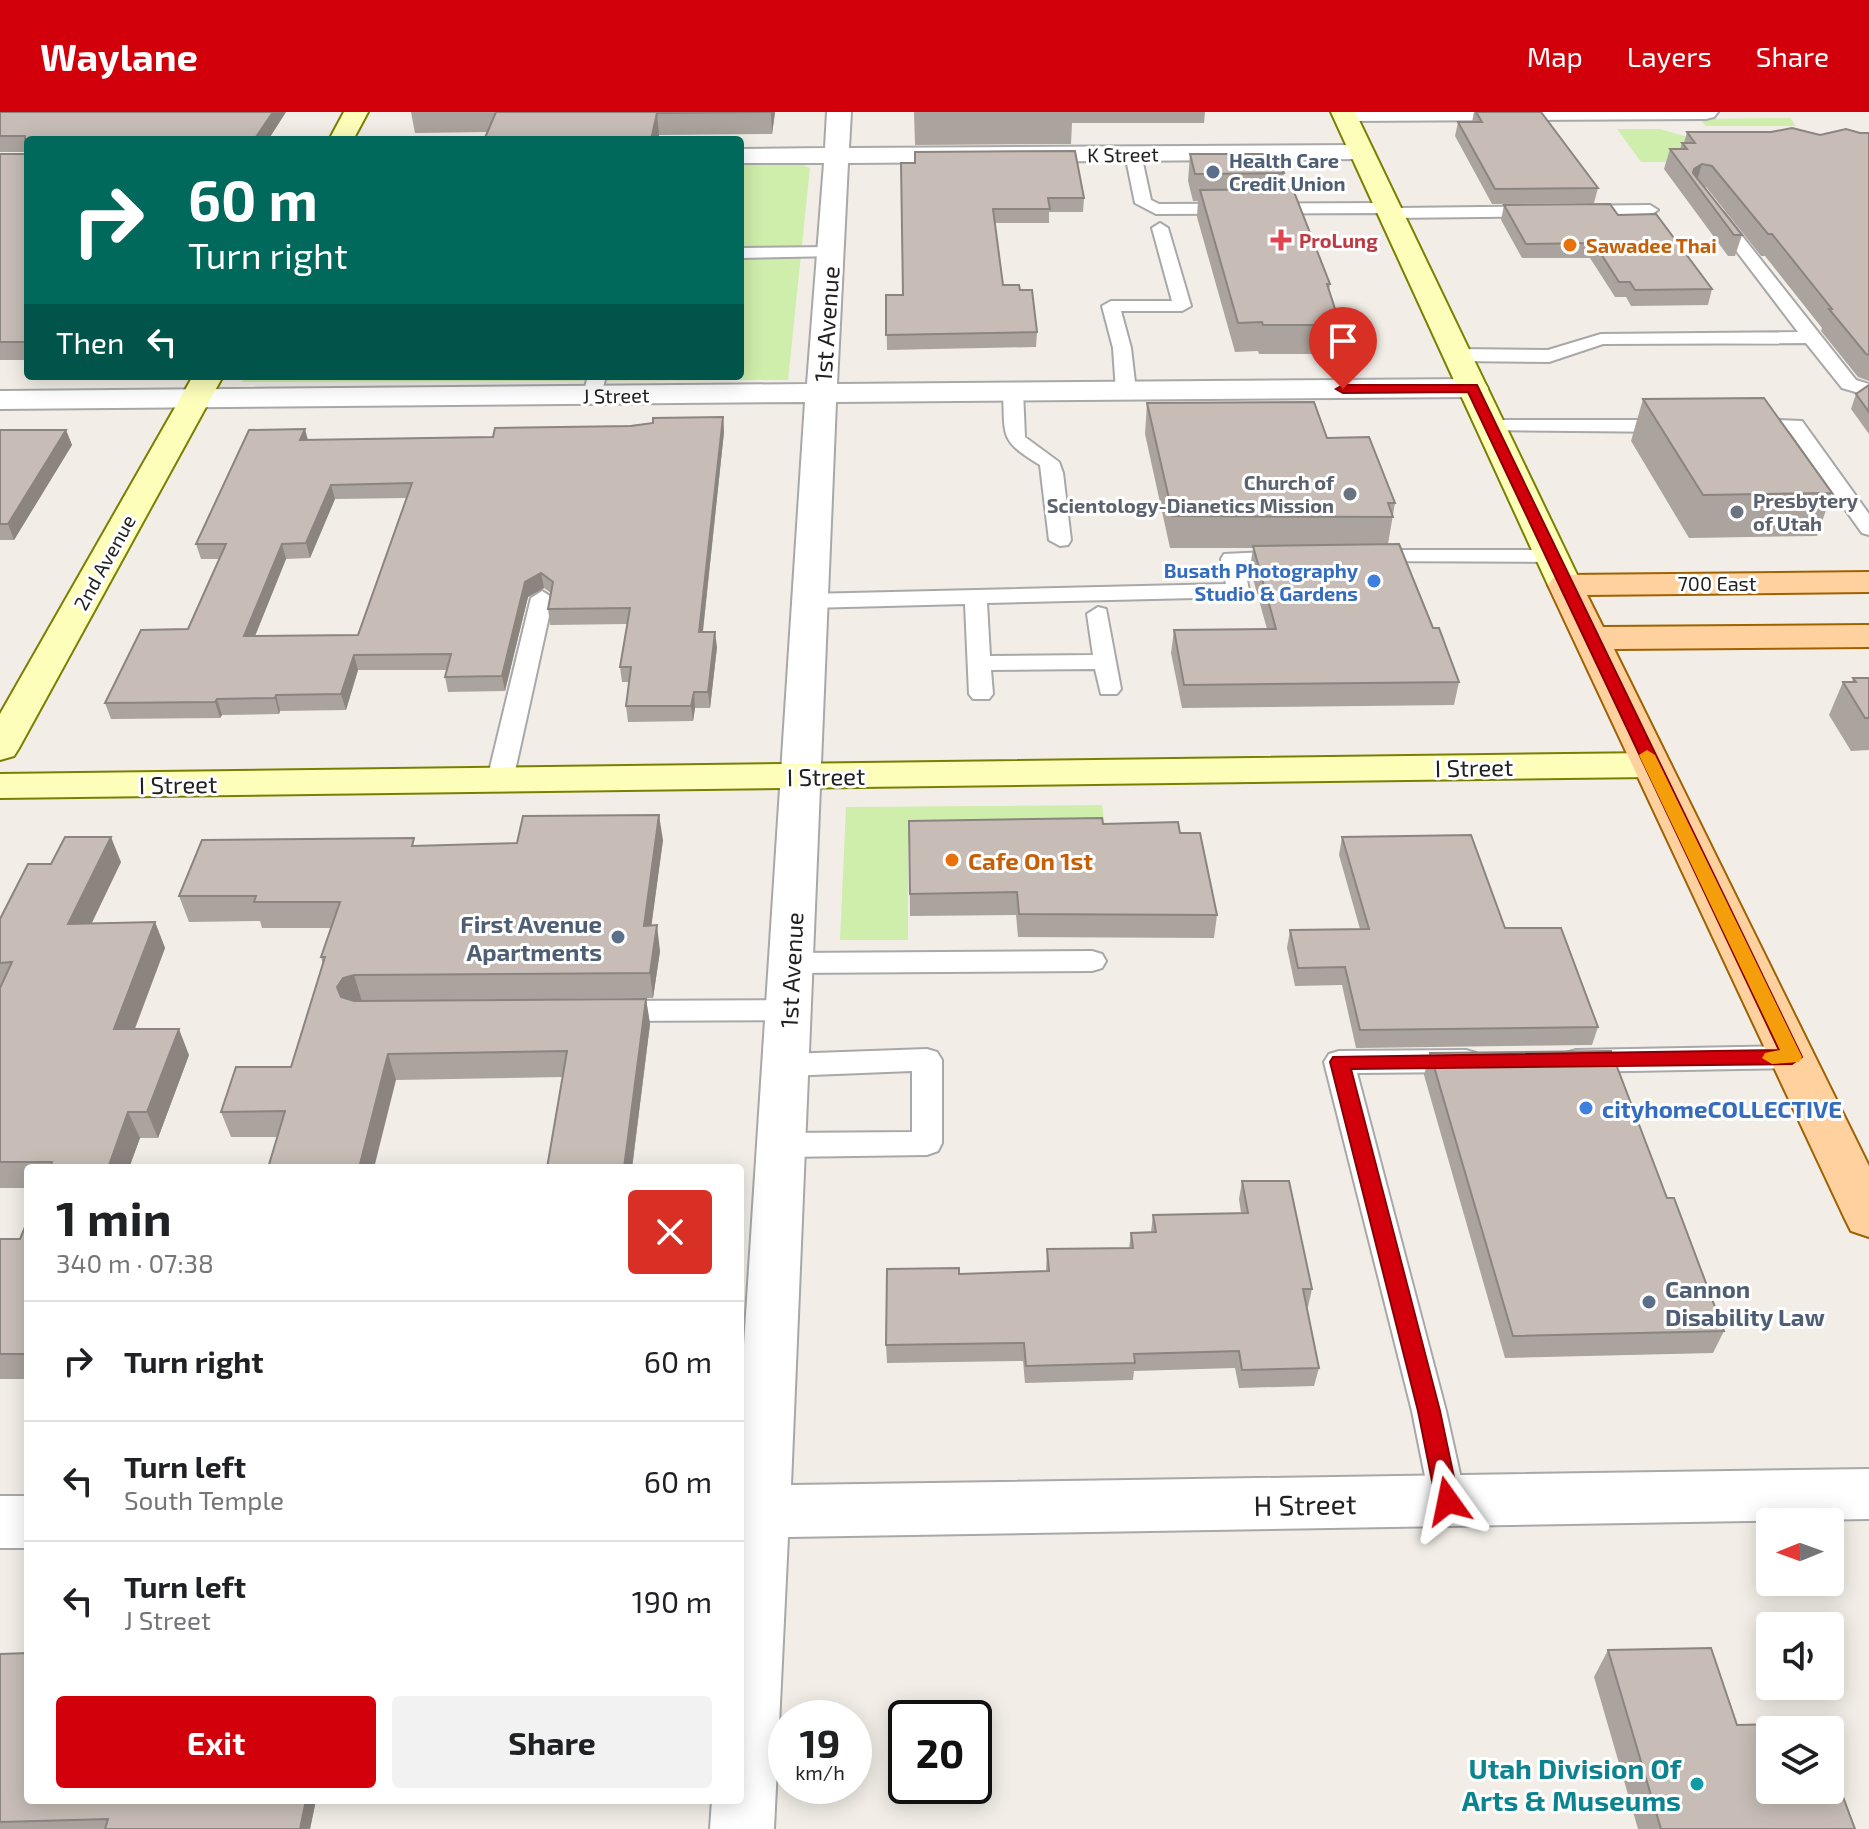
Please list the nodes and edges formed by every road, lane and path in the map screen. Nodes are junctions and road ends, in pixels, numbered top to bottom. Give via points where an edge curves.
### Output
1 (356, 112) edge
2 (839, 112) edge
3 (1673, 112) edge
4 (1706, 112) edge
5 (1343, 113) edge
6 (343, 136) edge
7 (1362, 152) junction
8 (1133, 154) junction
9 (744, 156) edge
10 (837, 156) junction
11 (1708, 204) edge
12 (1389, 210) junction
13 (1650, 210) dead end
14 (1160, 228) dead end
15 (831, 252) junction
16 (744, 253) edge
17 (1811, 337) junction
18 (1457, 355) junction
19 (595, 386) edge
20 (202, 387) edge
21 (1473, 388) junction
22 (1869, 390) edge
23 (1013, 391) junction
24 (1126, 391) junction
25 (821, 393) junction
26 (0, 400) edge
27 (1700, 425) edge
28 (1732, 425) edge
29 (1491, 426) junction
30 (1869, 529) edge
31 (1060, 540) dead end
32 (1315, 556) edge
33 (1343, 556) edge
34 (1558, 570) junction
35 (1869, 582) edge
36 (976, 597) junction
37 (542, 598) edge
38 (808, 601) junction
39 (1098, 614) dead end
40 (1869, 636) edge
41 (1593, 638) junction
42 (1106, 662) junction
43 (979, 663) junction
44 (1109, 689) dead end
45 (981, 694) dead end
46 (0, 748) edge
47 (1651, 765) junction
48 (800, 776) junction
49 (500, 780) junction
50 (0, 786) edge
51 (1092, 961) dead end
52 (792, 963) junction
53 (789, 1010) junction
54 (582, 1012) edge
55 (1792, 1057) junction
56 (1497, 1061) edge
57 (1544, 1061) edge
58 (787, 1065) junction
59 (783, 1145) junction
60 (1869, 1217) edge
61 (1869, 1494) edge
62 (1448, 1501) junction
63 (751, 1512) edge
64 (0, 1522) edge
65 (24, 1522) edge
66 (744, 1759) edge
67 (743, 1804) edge
68 (742, 1829) edge

1 - 6 street
2 - 10 street, 1st Avenue
3 - 4 street
3 - 5 street
5 - 7 street
7 - 8 street, K Street
7 - 12 street
8 - 10 street, K Street
8 - 12 lane via 1143,203 1156,209
9 - 10 street, K Street
10 - 15 street, 1st Avenue
11 - 17 lane
12 - 13 lane
12 - 18 street
14 - 24 lane via 1182,306 1111,306
15 - 16 lane
15 - 25 street, 1st Avenue
17 - 18 lane via 1601,339 1549,356
17 - 22 lane via 1849,384
18 - 21 street
19 - 20 street, J Street
19 - 25 street, J Street
20 - 26 street, J Street
20 - 46 street, 2nd Avenue
21 - 24 street, J Street
21 - 29 street
23 - 24 street, J Street
23 - 25 street, J Street
23 - 31 lane via 1015,437 1049,462 1053,473
25 - 38 street, 1st Avenue
27 - 29 lane
28 - 30 lane via 1795,425
29 - 34 street
32 - 36 lane via 1232,559 1238,590
33 - 34 lane
34 - 35 main road, 700 East
34 - 41 main road
36 - 38 lane
36 - 43 lane
37 - 49 lane
38 - 48 street, 1st Avenue
39 - 42 lane
40 - 41 main road
41 - 47 main road
42 - 43 lane
42 - 44 lane
43 - 45 lane
47 - 48 street, I Street
47 - 55 main road
48 - 49 street, I Street
48 - 52 street, 1st Avenue
49 - 50 street, I Street
51 - 52 lane
52 - 53 street, 1st Avenue
53 - 54 lane
53 - 58 street, 1st Avenue
55 - 57 lane
55 - 60 main road
56 - 62 lane via 1339,1062
58 - 59 street, 1st Avenue
58 - 59 lane via 927,1060 927,1143
59 - 63 street, 1st Avenue
61 - 62 street, H Street
62 - 63 street, H Street
63 - 66 street, 1st Avenue
64 - 65 street
67 - 68 street, 1st Avenue

